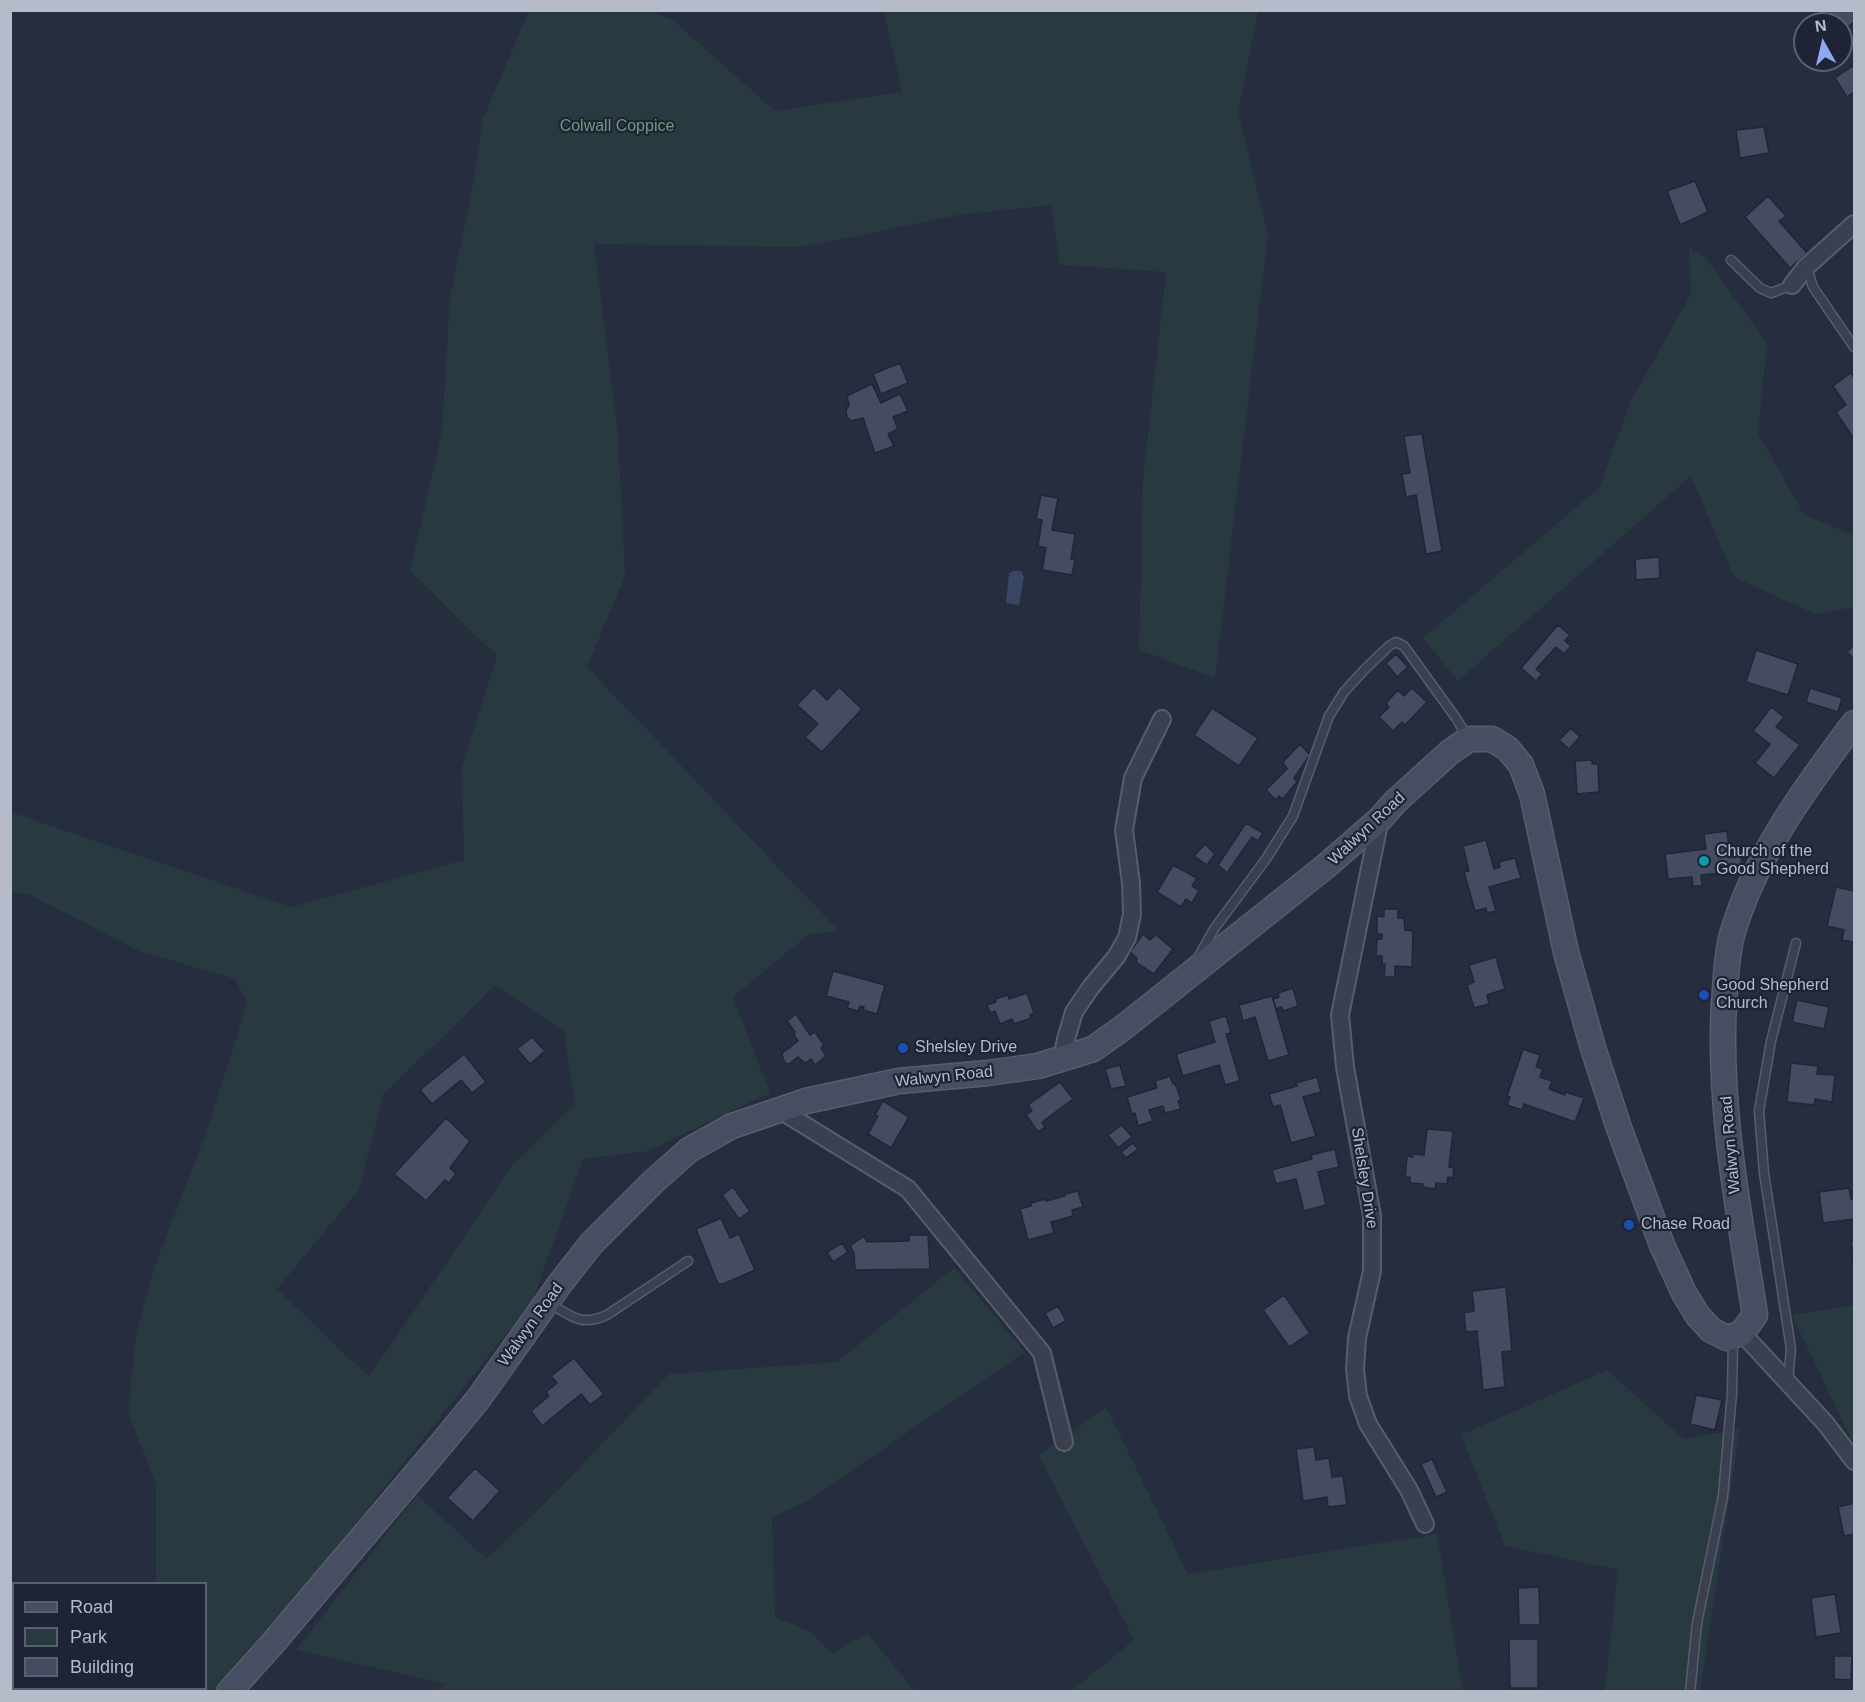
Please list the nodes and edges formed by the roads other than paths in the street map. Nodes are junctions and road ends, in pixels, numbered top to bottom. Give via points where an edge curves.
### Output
1 (1854, 224) edge
2 (1731, 260) dead end
3 (1806, 267) junction
4 (1792, 285) joint
5 (1854, 346) edge
6 (1162, 719) dead end
7 (1854, 723) edge
8 (1469, 739) junction
9 (1380, 819) junction
10 (1796, 943) dead end
11 (1187, 977) junction
12 (1062, 1059) junction
13 (780, 1110) junction
14 (688, 1261) dead end
15 (547, 1302) junction
16 (1738, 1334) junction
17 (1788, 1383) junction
18 (1064, 1442) dead end
19 (1854, 1461) edge
20 (1425, 1524) dead end
21 (229, 1692) edge
22 (1690, 1692) edge

1 - 3 street
2 - 4 lane via 1760,288 1771,293
3 - 4 street
3 - 5 lane via 1814,287
6 - 12 street via 1133,778 1124,830 1132,914 1127,938 1074,1012
7 - 16 main road, Walwyn Road via 1790,814 1764,860 1744,900 1727,959 1722,1041 1727,1111 1735,1198 1755,1315
8 - 9 main road, Walwyn Road via 1428,771
8 - 11 lane via 1404,646 1396,642 1389,646 1344,692 1329,716 1293,816 1214,929
8 - 16 main road via 1492,739 1508,749 1521,765 1532,795 1566,952 1593,1048 1658,1235 1698,1316 1711,1330 1727,1338
9 - 11 main road, Walwyn Road
9 - 20 street, Shelsley Drive via 1340,1015 1345,1067 1372,1216 1372,1271 1354,1369 1368,1424
10 - 17 lane via 1771,1041 1759,1111 1764,1173 1791,1348
11 - 12 main road, Walwyn Road via 1093,1049
12 - 13 main road, Walwyn Road via 988,1073 899,1081
13 - 15 main road, Walwyn Road via 732,1126 689,1150 591,1244
13 - 18 street via 909,1189 1042,1353
14 - 15 lane via 594,1321 578,1320
15 - 21 main road, Walwyn Road via 479,1398
16 - 17 street
16 - 22 lane via 1723,1496 1697,1623
17 - 19 street

